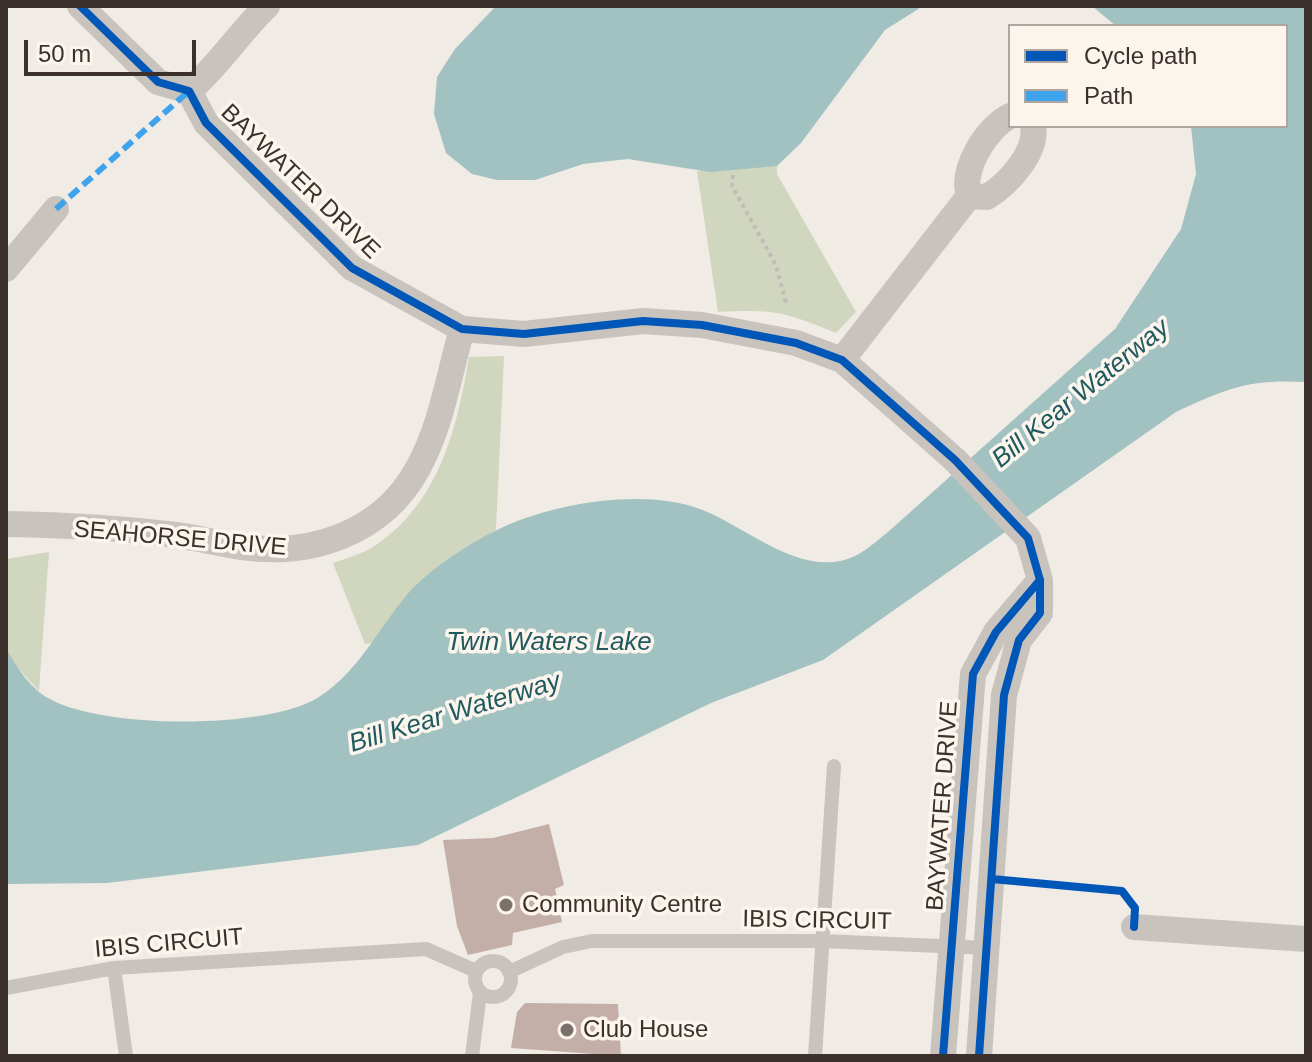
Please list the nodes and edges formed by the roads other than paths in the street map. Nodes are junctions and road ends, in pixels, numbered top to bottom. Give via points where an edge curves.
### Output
1 (80, 6) edge
2 (267, 6) edge
3 (189, 91) junction
4 (1008, 118) edge
5 (1033, 128) edge
6 (969, 196) junction
7 (56, 209) dead end
8 (6, 269) edge
9 (462, 329) junction
10 (842, 360) junction
11 (6, 524) edge
12 (1040, 580) junction
13 (834, 766) dead end
14 (1134, 927) dead end
15 (1306, 939) edge
16 (822, 941) junction
17 (953, 946) junction
18 (987, 948) junction
19 (114, 968) junction
20 (476, 971) junction
21 (509, 972) junction
22 (6, 988) edge
23 (480, 993) junction
24 (126, 1056) edge
25 (472, 1056) edge
26 (815, 1056) edge
27 (943, 1056) edge
28 (979, 1056) edge

1 - 3 street via 158,82
2 - 3 street
3 - 9 street, BAYWATER DRIVE via 206,123 352,268
4 - 6 street via 974,158 966,180
5 - 6 street via 1031,146 1012,175 987,197
6 - 10 street
7 - 8 street
9 - 10 street, BAYWATER DRIVE via 524,334 643,321 702,325 796,343
9 - 11 street, SEAHORSE DRIVE via 418,468 381,514 355,531 299,550
10 - 12 street, BAYWATER DRIVE via 955,460 1028,538
12 - 17 street, BAYWATER DRIVE via 996,632 973,674
12 - 18 street, BAYWATER DRIVE via 1040,613 1019,640 1004,695
13 - 16 lane
14 - 15 street
16 - 17 lane, IBIS CIRCUIT
16 - 21 lane, IBIS CIRCUIT via 592,941 563,947
16 - 26 lane
17 - 18 lane, IBIS CIRCUIT
17 - 27 street, BAYWATER DRIVE
18 - 28 street, BAYWATER DRIVE
19 - 20 lane, IBIS CIRCUIT via 426,949
19 - 22 lane, IBIS CIRCUIT
19 - 24 lane
20 - 21 lane via 493,961
20 - 23 lane
21 - 23 lane via 510,984 503,994
23 - 25 lane

